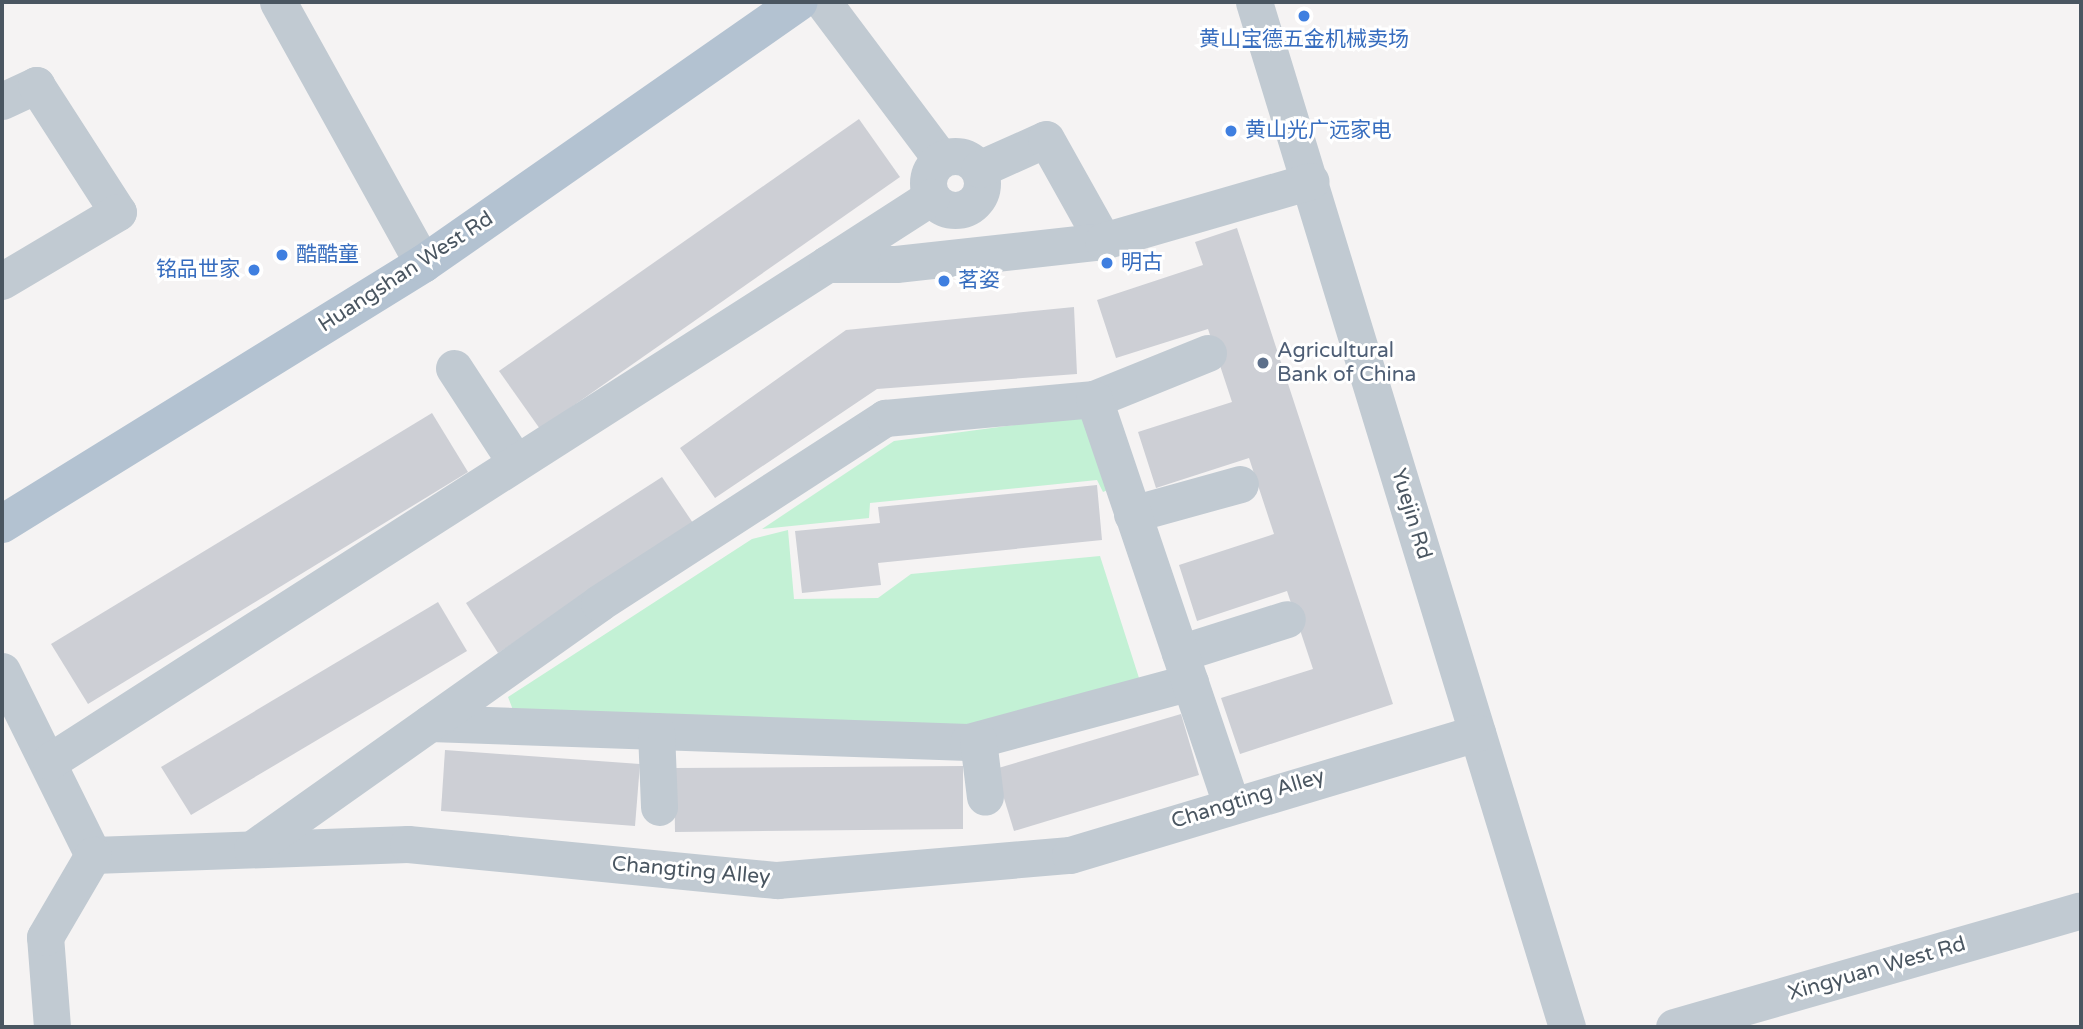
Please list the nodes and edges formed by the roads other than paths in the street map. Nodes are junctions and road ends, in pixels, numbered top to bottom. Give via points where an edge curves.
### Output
1 (278, 2) edge
2 (799, 2) edge
3 (823, 2) edge
4 (1254, 2) edge
5 (2, 101) edge
6 (941, 159) junction
7 (979, 169) junction
8 (1311, 181) junction
9 (931, 197) junction
10 (1103, 241) junction
11 (423, 264) junction
12 (827, 264) junction
13 (2, 281) edge
14 (1208, 353) dead end
15 (454, 368) dead end
16 (1094, 399) junction
17 (516, 463) junction
18 (1241, 484) dead end
19 (1132, 514) junction
20 (2, 524) edge
21 (1287, 619) dead end
22 (1185, 668) junction
23 (2, 671) edge
24 (430, 723) junction
25 (656, 731) junction
26 (1477, 733) junction
27 (978, 740) junction
28 (50, 761) junction
29 (985, 797) dead end
30 (1231, 803) junction
31 (659, 807) dead end
32 (252, 849) junction
33 (93, 855) junction
34 (2081, 910) edge
35 (52, 1027) edge
36 (1567, 1027) edge
37 (1674, 1027) edge

1 - 11 street
2 - 11 main road, Huangshan West Rd
3 - 6 street
4 - 8 street, Yuejin Rd
5 - 13 street via 36,85 118,212
6 - 7 street via 962,157
6 - 9 street via 929,176
7 - 9 street via 983,183 969,208 941,208
7 - 10 street via 1046,139
8 - 10 street
8 - 26 street, Yuejin Rd
9 - 12 street
10 - 12 street via 896,264
11 - 20 main road, Huangshan West Rd
12 - 17 street
14 - 16 street
15 - 17 street
16 - 19 street
16 - 24 street via 885,418 599,603
17 - 28 street
18 - 19 street
19 - 22 street
21 - 22 street
22 - 27 street
22 - 30 street
23 - 28 street
24 - 25 street
24 - 32 street
25 - 27 street
25 - 31 street
26 - 30 street, Changting Alley
26 - 36 street, Yuejin Rd
27 - 29 street
28 - 33 street
30 - 32 street, Changting Alley via 1070,855 777,880 408,844
32 - 33 street, Changting Alley
33 - 35 street via 45,937
34 - 37 street, Xingyuan West Rd

